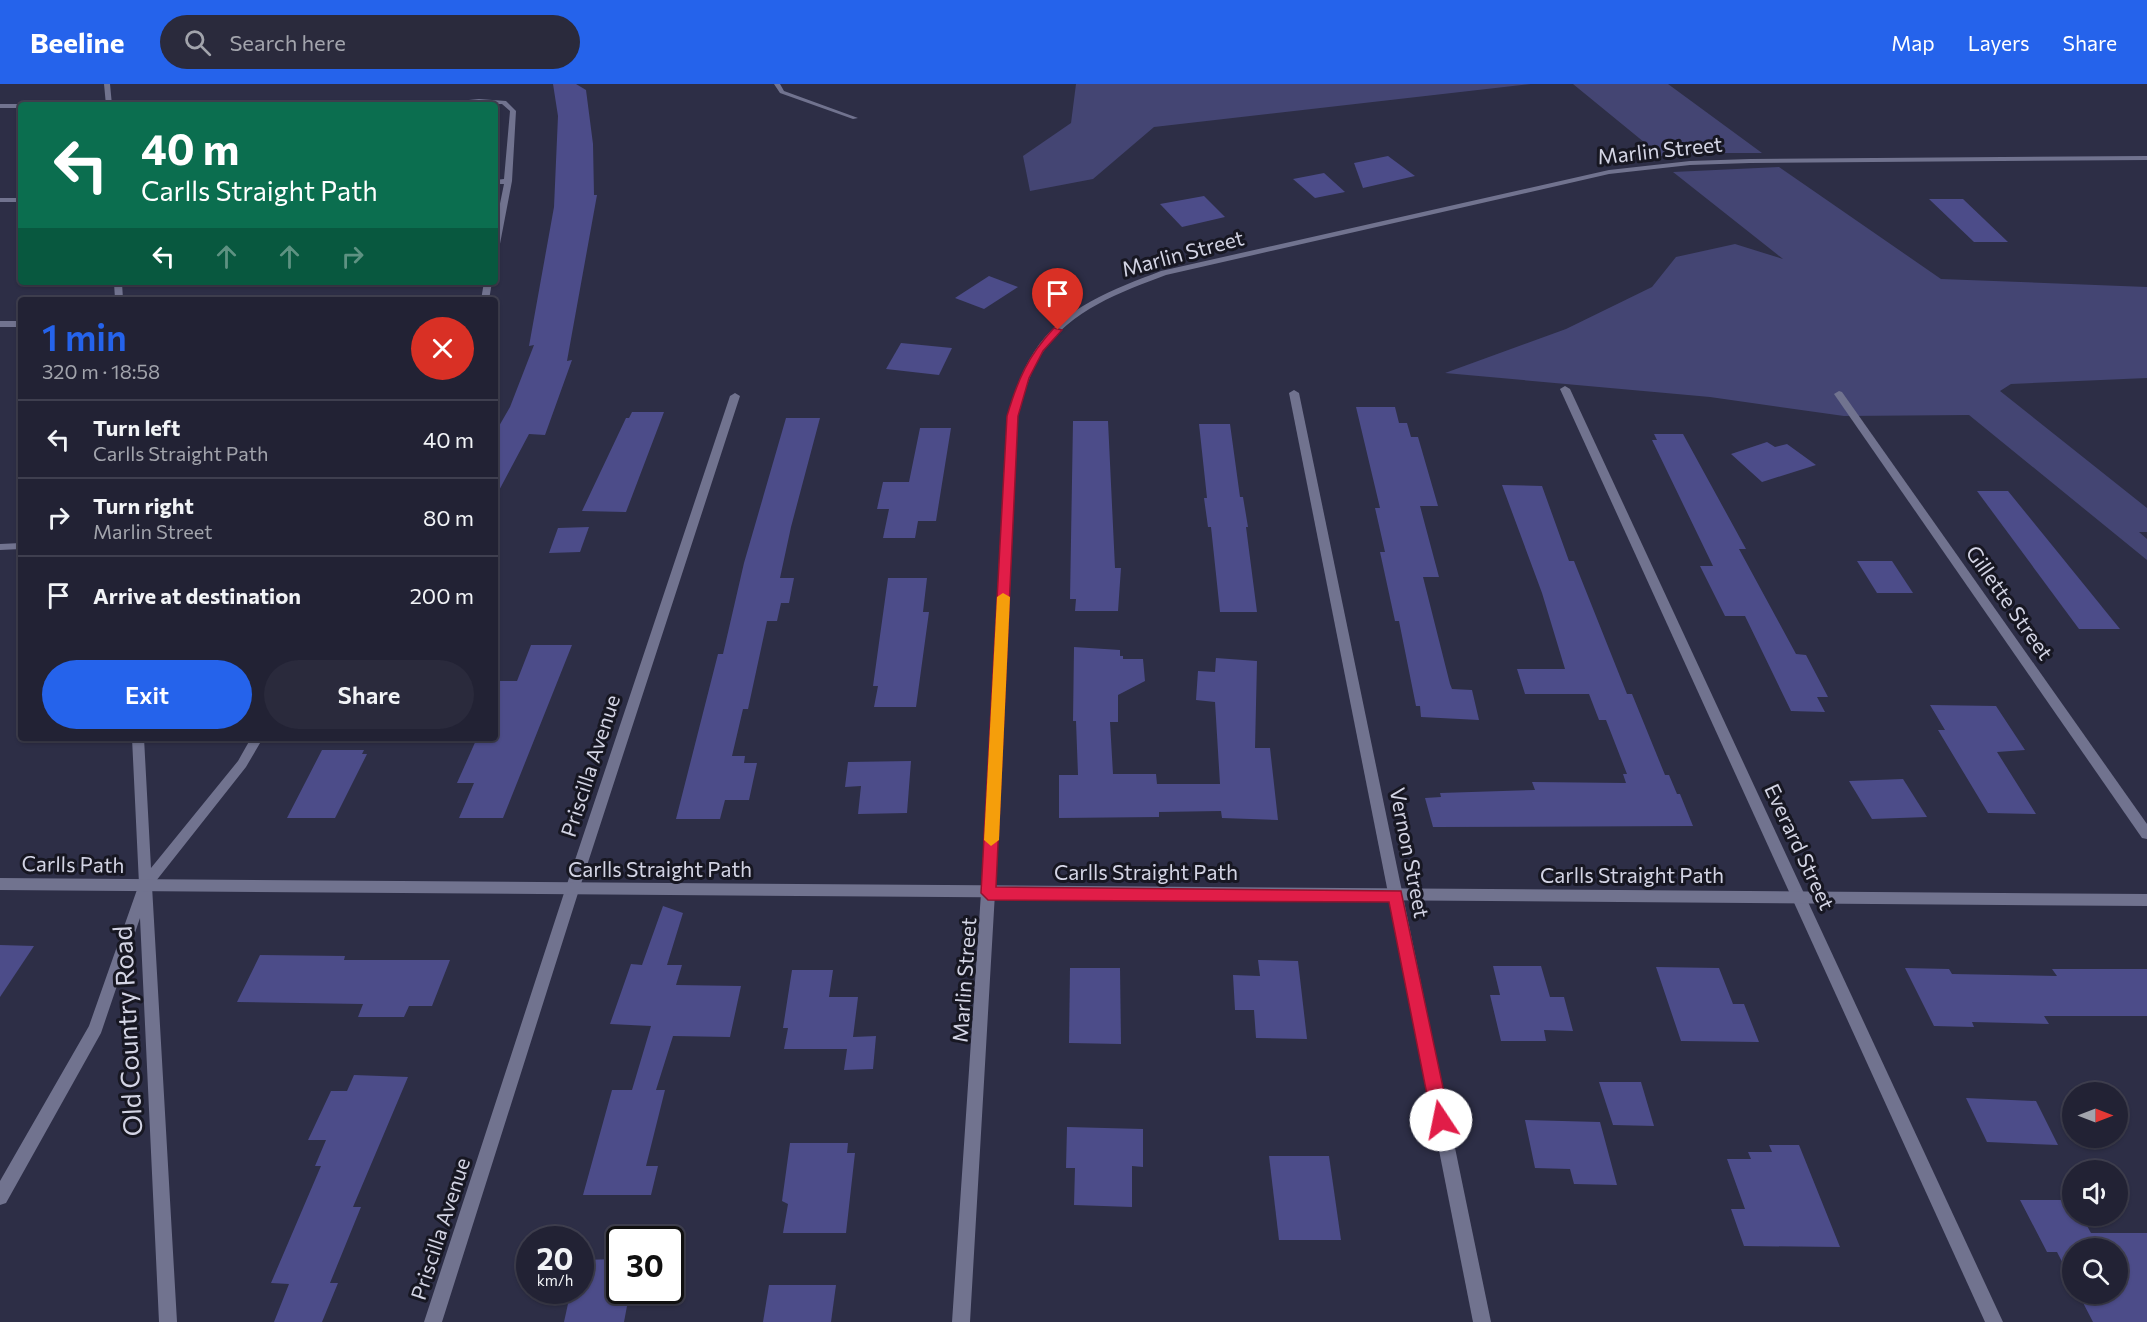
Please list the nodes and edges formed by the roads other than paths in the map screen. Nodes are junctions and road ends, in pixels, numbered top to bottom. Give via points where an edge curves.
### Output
1 (107, 84) edge
2 (777, 84) edge
3 (109, 102) edge
4 (469, 102) edge
5 (18, 105) edge
6 (0, 106) edge
7 (855, 118) dead end
8 (2147, 158) edge
9 (508, 180) junction
10 (498, 182) edge
11 (0, 200) edge
12 (18, 200) edge
13 (498, 233) edge
14 (0, 324) edge
15 (18, 324) edge
16 (1565, 389) dead end
17 (1294, 393) dead end
18 (1839, 394) dead end
19 (735, 396) dead end
20 (0, 546) edge
21 (18, 546) edge
22 (138, 741) edge
23 (255, 741) edge
24 (2147, 834) edge
25 (0, 884) edge
26 (144, 887) junction
27 (572, 890) junction
28 (988, 893) junction
29 (1396, 895) junction
30 (1799, 898) junction
31 (2147, 900) edge
32 (0, 1197) edge
33 (168, 1322) edge
34 (433, 1322) edge
35 (961, 1322) edge
36 (1482, 1322) edge
37 (1994, 1322) edge

1 - 3 street
2 - 7 street via 782,92
4 - 9 street via 504,102 513,111
5 - 6 street
8 - 28 street, Marlin Street via 1750,161 1609,172 1164,273 1086,307 1039,350 1024,378 1012,416
9 - 10 street
9 - 13 street
11 - 12 street
14 - 15 street
16 - 30 street, Everard Street
17 - 29 street, Vernon Street
18 - 24 street, Gillette Street
19 - 27 street, Priscilla Avenue
20 - 21 street
22 - 26 street, Old Country Road
23 - 26 street via 242,764
25 - 26 street, Carlls Path
26 - 27 street, Carlls Straight Path
26 - 32 street via 96,1028
26 - 33 street, Old Country Road
27 - 28 street, Carlls Straight Path
27 - 34 street, Priscilla Avenue
28 - 29 street, Carlls Straight Path
28 - 35 street, Marlin Street
29 - 30 street, Carlls Straight Path
29 - 36 street, Vernon Street
30 - 31 street, Carlls Straight Path
30 - 37 street, Everard Street

